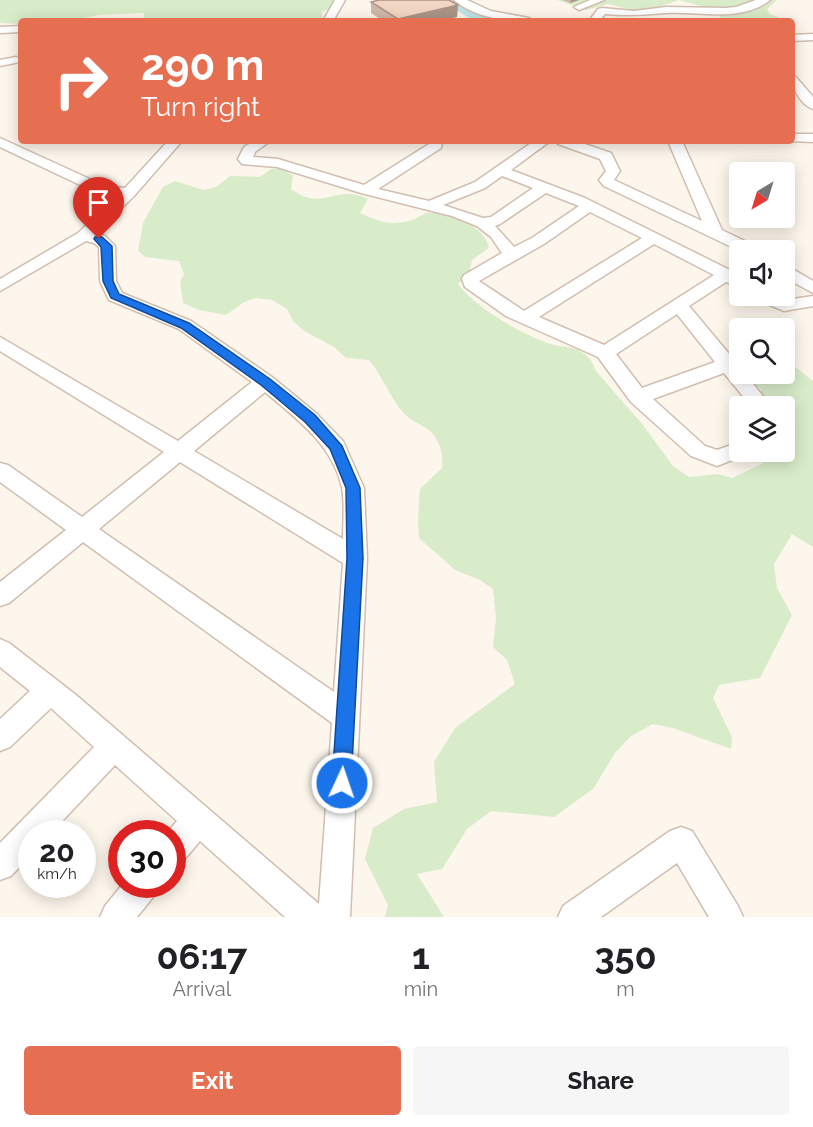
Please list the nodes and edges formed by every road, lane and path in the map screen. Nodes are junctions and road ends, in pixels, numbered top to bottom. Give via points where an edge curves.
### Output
1 (340, 0) edge
2 (459, 0) edge
3 (599, 0) edge
4 (690, 0) edge
5 (765, 0) edge
6 (579, 7) dead end
7 (725, 11) junction
8 (330, 18) edge
9 (511, 18) edge
10 (596, 18) edge
11 (733, 18) edge
12 (18, 29) edge
13 (0, 30) edge
14 (813, 37) edge
15 (795, 38) edge
16 (16, 60) dead end
17 (0, 63) edge
18 (795, 83) edge
19 (813, 105) edge
20 (795, 138) edge
21 (813, 138) edge
22 (0, 142) edge
23 (171, 144) edge
24 (258, 144) edge
25 (436, 144) edge
26 (539, 144) edge
27 (570, 144) edge
28 (676, 144) edge
29 (23, 152) junction
30 (8, 159) dead end
31 (501, 171) junction
32 (545, 187) junction
33 (366, 190) junction
34 (129, 193) junction
35 (589, 206) junction
36 (431, 207) junction
37 (482, 223) junction
38 (715, 233) junction
39 (84, 236) junction
40 (653, 238) junction
41 (730, 240) edge
42 (511, 255) junction
43 (729, 276) edge
44 (795, 276) edge
45 (729, 280) edge
46 (0, 286) edge
47 (813, 288) edge
48 (813, 301) edge
49 (795, 304) edge
50 (679, 306) junction
51 (525, 318) junction
52 (0, 343) edge
53 (605, 352) junction
54 (727, 365) junction
55 (265, 382) junction
56 (753, 396) edge
57 (638, 397) junction
58 (178, 451) junction
59 (729, 453) edge
60 (0, 471) edge
61 (82, 531) junction
62 (355, 558) junction
63 (0, 596) edge
64 (0, 651) edge
65 (50, 691) junction
66 (345, 716) junction
67 (0, 737) edge
68 (114, 746) junction
69 (198, 820) junction
70 (186, 834) edge
71 (0, 865) edge
72 (132, 898) edge
73 (116, 917) edge
74 (309, 917) edge
75 (334, 917) edge
76 (574, 917) edge
77 (727, 917) edge

1 - 8 street
2 - 9 street via 488,14
3 - 6 street
4 - 7 street
5 - 7 street
7 - 10 street via 602,11
7 - 11 street
12 - 13 street
14 - 15 street
16 - 17 street
18 - 19 street
20 - 21 street
22 - 29 street
23 - 34 street
24 - 33 street via 249,150 247,161 278,163
25 - 33 street
26 - 31 street
27 - 38 street via 608,159 613,171 606,180 609,183
28 - 38 street
29 - 30 street
29 - 34 street via 102,190
31 - 32 street
31 - 36 street
32 - 35 street
32 - 37 street via 495,221
33 - 36 street
34 - 39 street
35 - 40 street
35 - 42 street
36 - 37 street
37 - 42 street
38 - 41 street
39 - 46 street
39 - 55 street via 99,239 106,246 108,281 115,296 185,325
40 - 43 street
40 - 51 street
42 - 51 street via 470,279
44 - 47 street
45 - 50 street
48 - 49 street
50 - 53 street
50 - 54 street
51 - 53 street
52 - 58 street
53 - 57 street
54 - 56 street
54 - 57 street
55 - 58 street
55 - 62 street via 336,446 353,488
57 - 59 street via 698,450 717,458
58 - 61 street
58 - 62 street
60 - 61 street
61 - 63 street
61 - 66 street
62 - 66 street
64 - 65 street
65 - 67 street
65 - 68 street
66 - 75 street
68 - 69 street
68 - 71 street
69 - 70 street
69 - 74 street
72 - 73 street
76 - 77 street via 681,842

